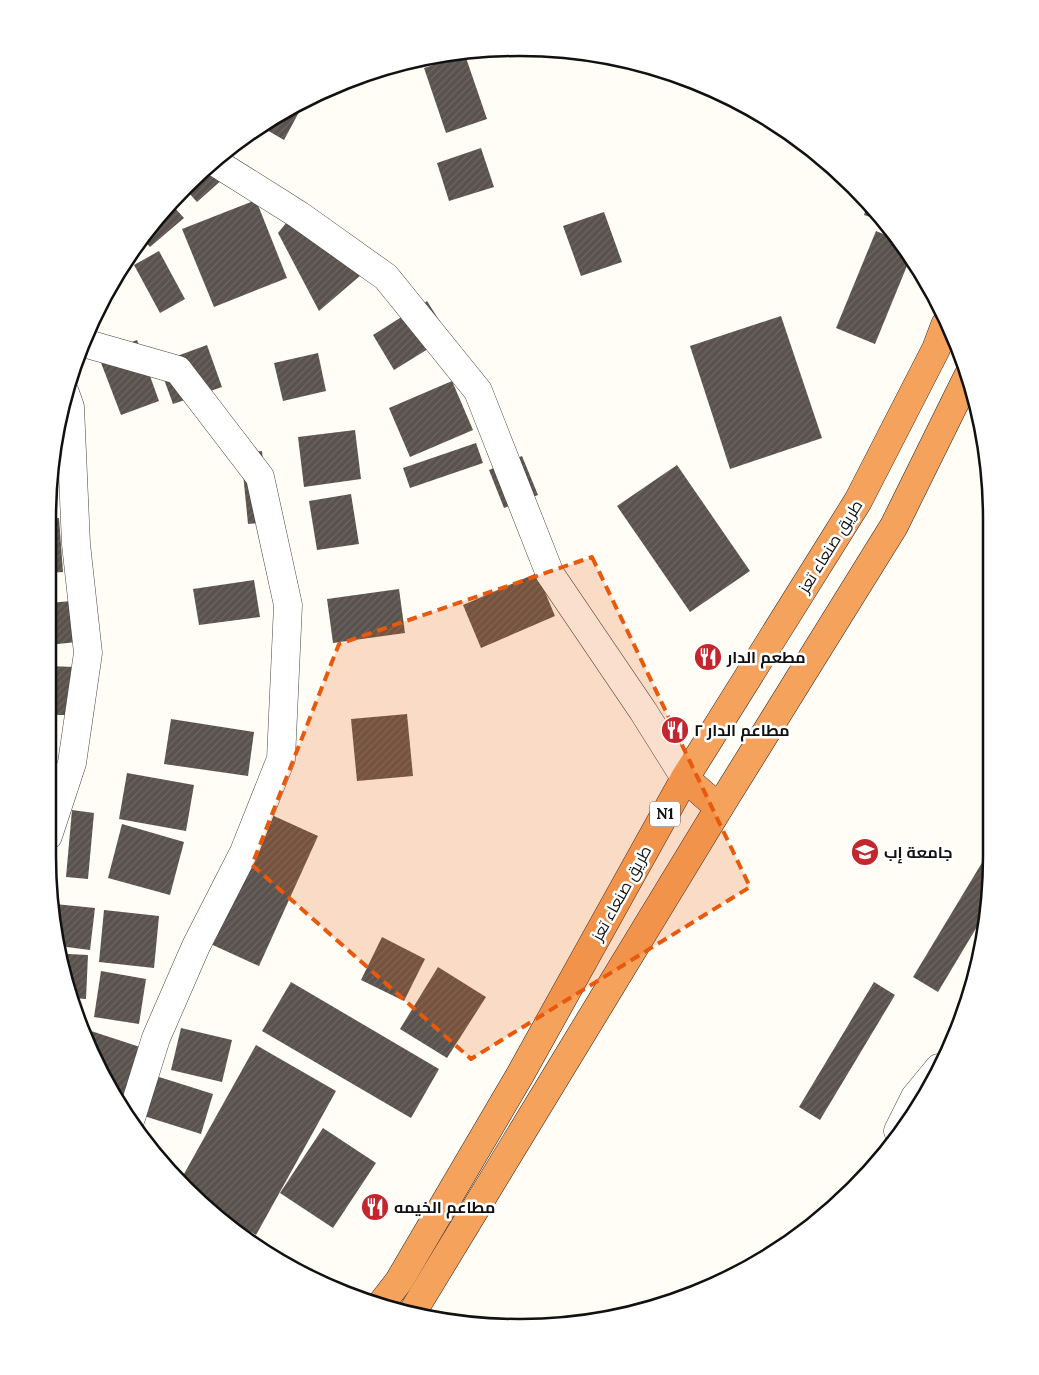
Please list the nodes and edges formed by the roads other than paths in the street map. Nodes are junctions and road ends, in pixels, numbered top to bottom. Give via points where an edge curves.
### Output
1 (221, 166) edge
2 (942, 332) edge
3 (91, 345) edge
4 (963, 387) edge
5 (70, 408) edge
6 (685, 778) junction
7 (719, 808) junction
8 (56, 812) edge
9 (133, 1111) edge
10 (385, 1298) edge
11 (416, 1307) edge

1 - 6 street via 299,215 386,277 478,391 550,574
2 - 6 highway, طريق صنعاء تعز / N1 via 858,501
3 - 9 street via 178,370 260,477 288,605 281,759 244,852 196,946 156,1038
4 - 7 highway, N1 via 894,526
5 - 8 street via 76,544 88,653 72,763
6 - 7 highway
6 - 10 highway, طريق صنعاء تعز / N1 via 520,1075 399,1281
7 - 11 highway, N1

